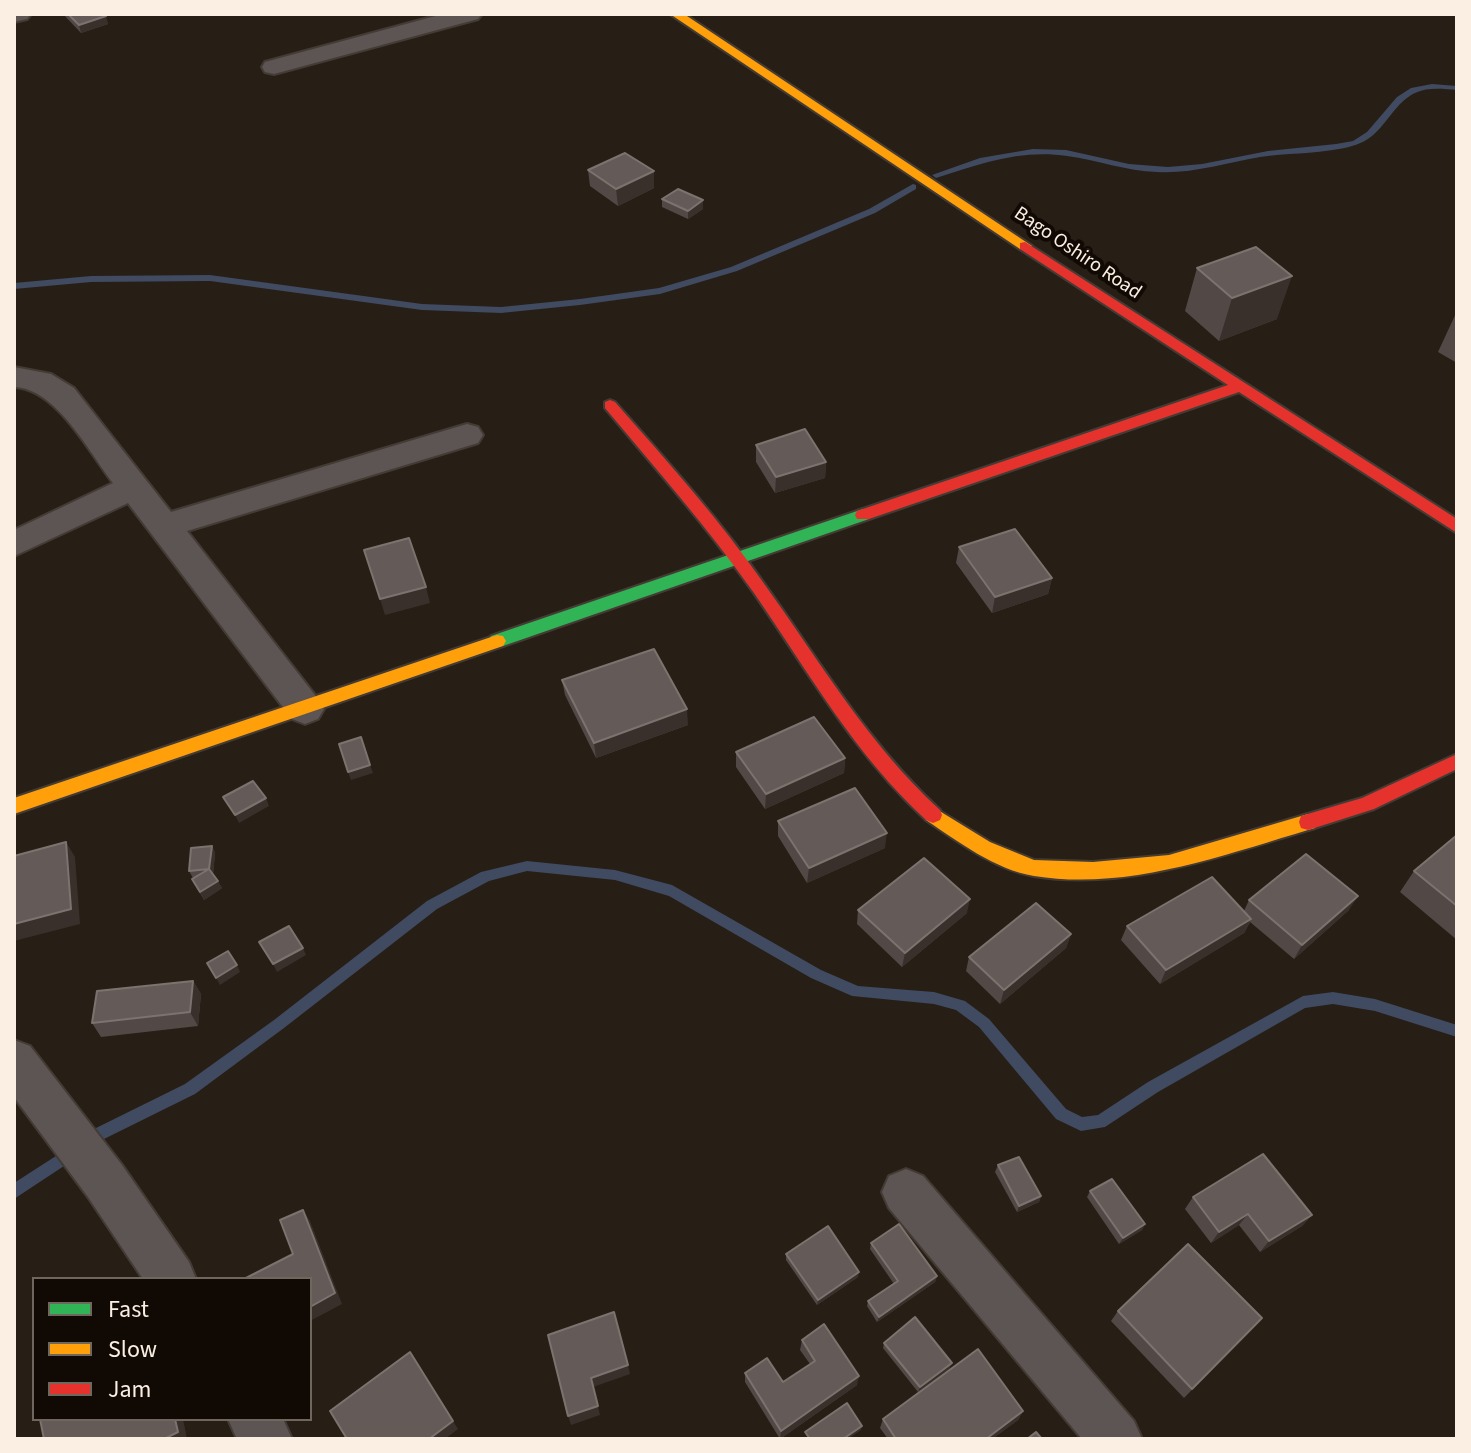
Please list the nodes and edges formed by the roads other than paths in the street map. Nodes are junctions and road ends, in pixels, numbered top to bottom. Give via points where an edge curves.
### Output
1 (470, 14) edge
2 (676, 14) edge
3 (274, 67) dead end
4 (14, 377) edge
5 (1238, 387) junction
6 (610, 405) dead end
7 (467, 435) dead end
8 (134, 487) junction
9 (164, 526) junction
10 (1457, 527) edge
11 (14, 544) edge
12 (738, 559) junction
13 (305, 709) junction
14 (1457, 761) edge
15 (14, 806) edge
16 (14, 1061) edge
17 (906, 1192) dead end
18 (171, 1277) edge
19 (255, 1421) edge
20 (266, 1439) edge
21 (1116, 1439) edge

1 - 3 street
2 - 5 street, Bago Oshiro Road
4 - 8 street via 35,378 63,395
5 - 10 street, Bago Oshiro Road
5 - 12 street
6 - 12 street
7 - 9 street
8 - 9 street
8 - 11 street
9 - 13 street
12 - 13 street
12 - 14 street via 894,777 930,813 983,848 1033,868 1093,870 1169,863 1367,804
13 - 15 street
16 - 18 street
17 - 21 street
19 - 20 street

